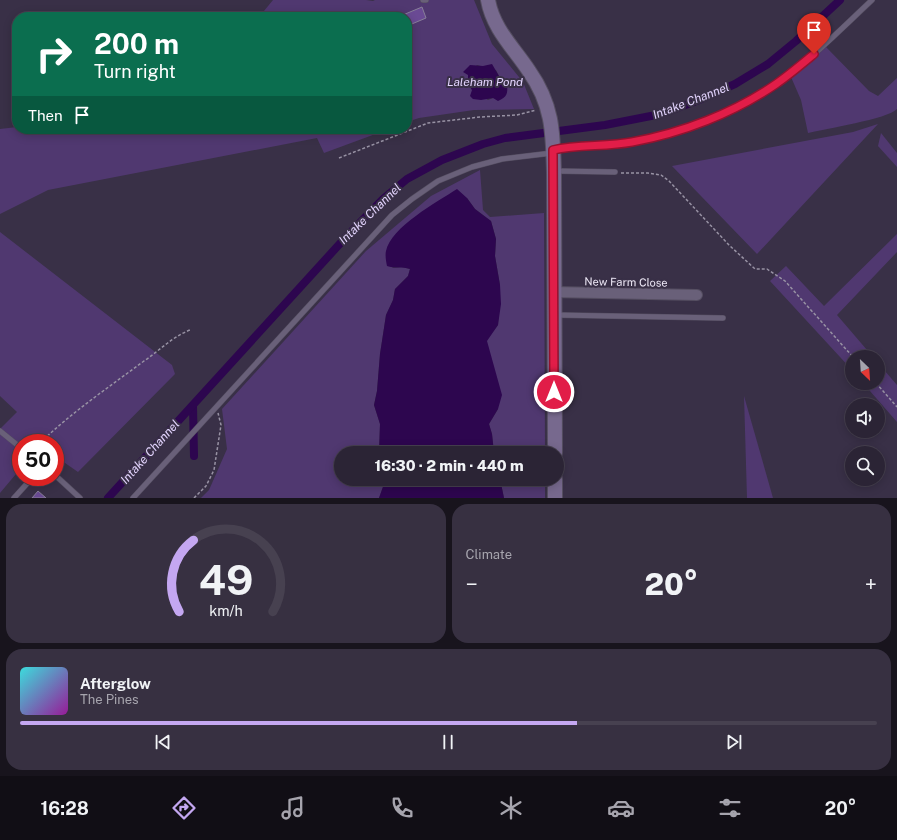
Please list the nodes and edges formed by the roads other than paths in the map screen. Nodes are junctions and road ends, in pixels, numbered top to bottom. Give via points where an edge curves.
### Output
1 (488, 0) edge
2 (872, 0) edge
3 (553, 149) junction
4 (554, 171) junction
5 (615, 172) road end
6 (554, 292) junction
7 (698, 295) dead end
8 (554, 315) junction
9 (723, 318) dead end
10 (0, 431) edge
11 (12, 441) edge
12 (555, 446) edge
13 (64, 483) edge
14 (25, 486) edge
15 (555, 486) edge
16 (14, 498) edge
17 (80, 498) edge
18 (133, 498) edge
19 (555, 498) edge

1 - 3 main road via 499,30 530,72 546,102
2 - 3 lane via 824,46 776,84 724,112 685,128 646,139
3 - 4 main road
3 - 18 lane via 472,167 438,181 392,215
4 - 5 lane
4 - 6 main road
6 - 7 street, New Farm Close
6 - 8 main road
8 - 9 lane
8 - 12 main road
10 - 11 lane
13 - 17 lane
14 - 16 lane
15 - 19 main road

